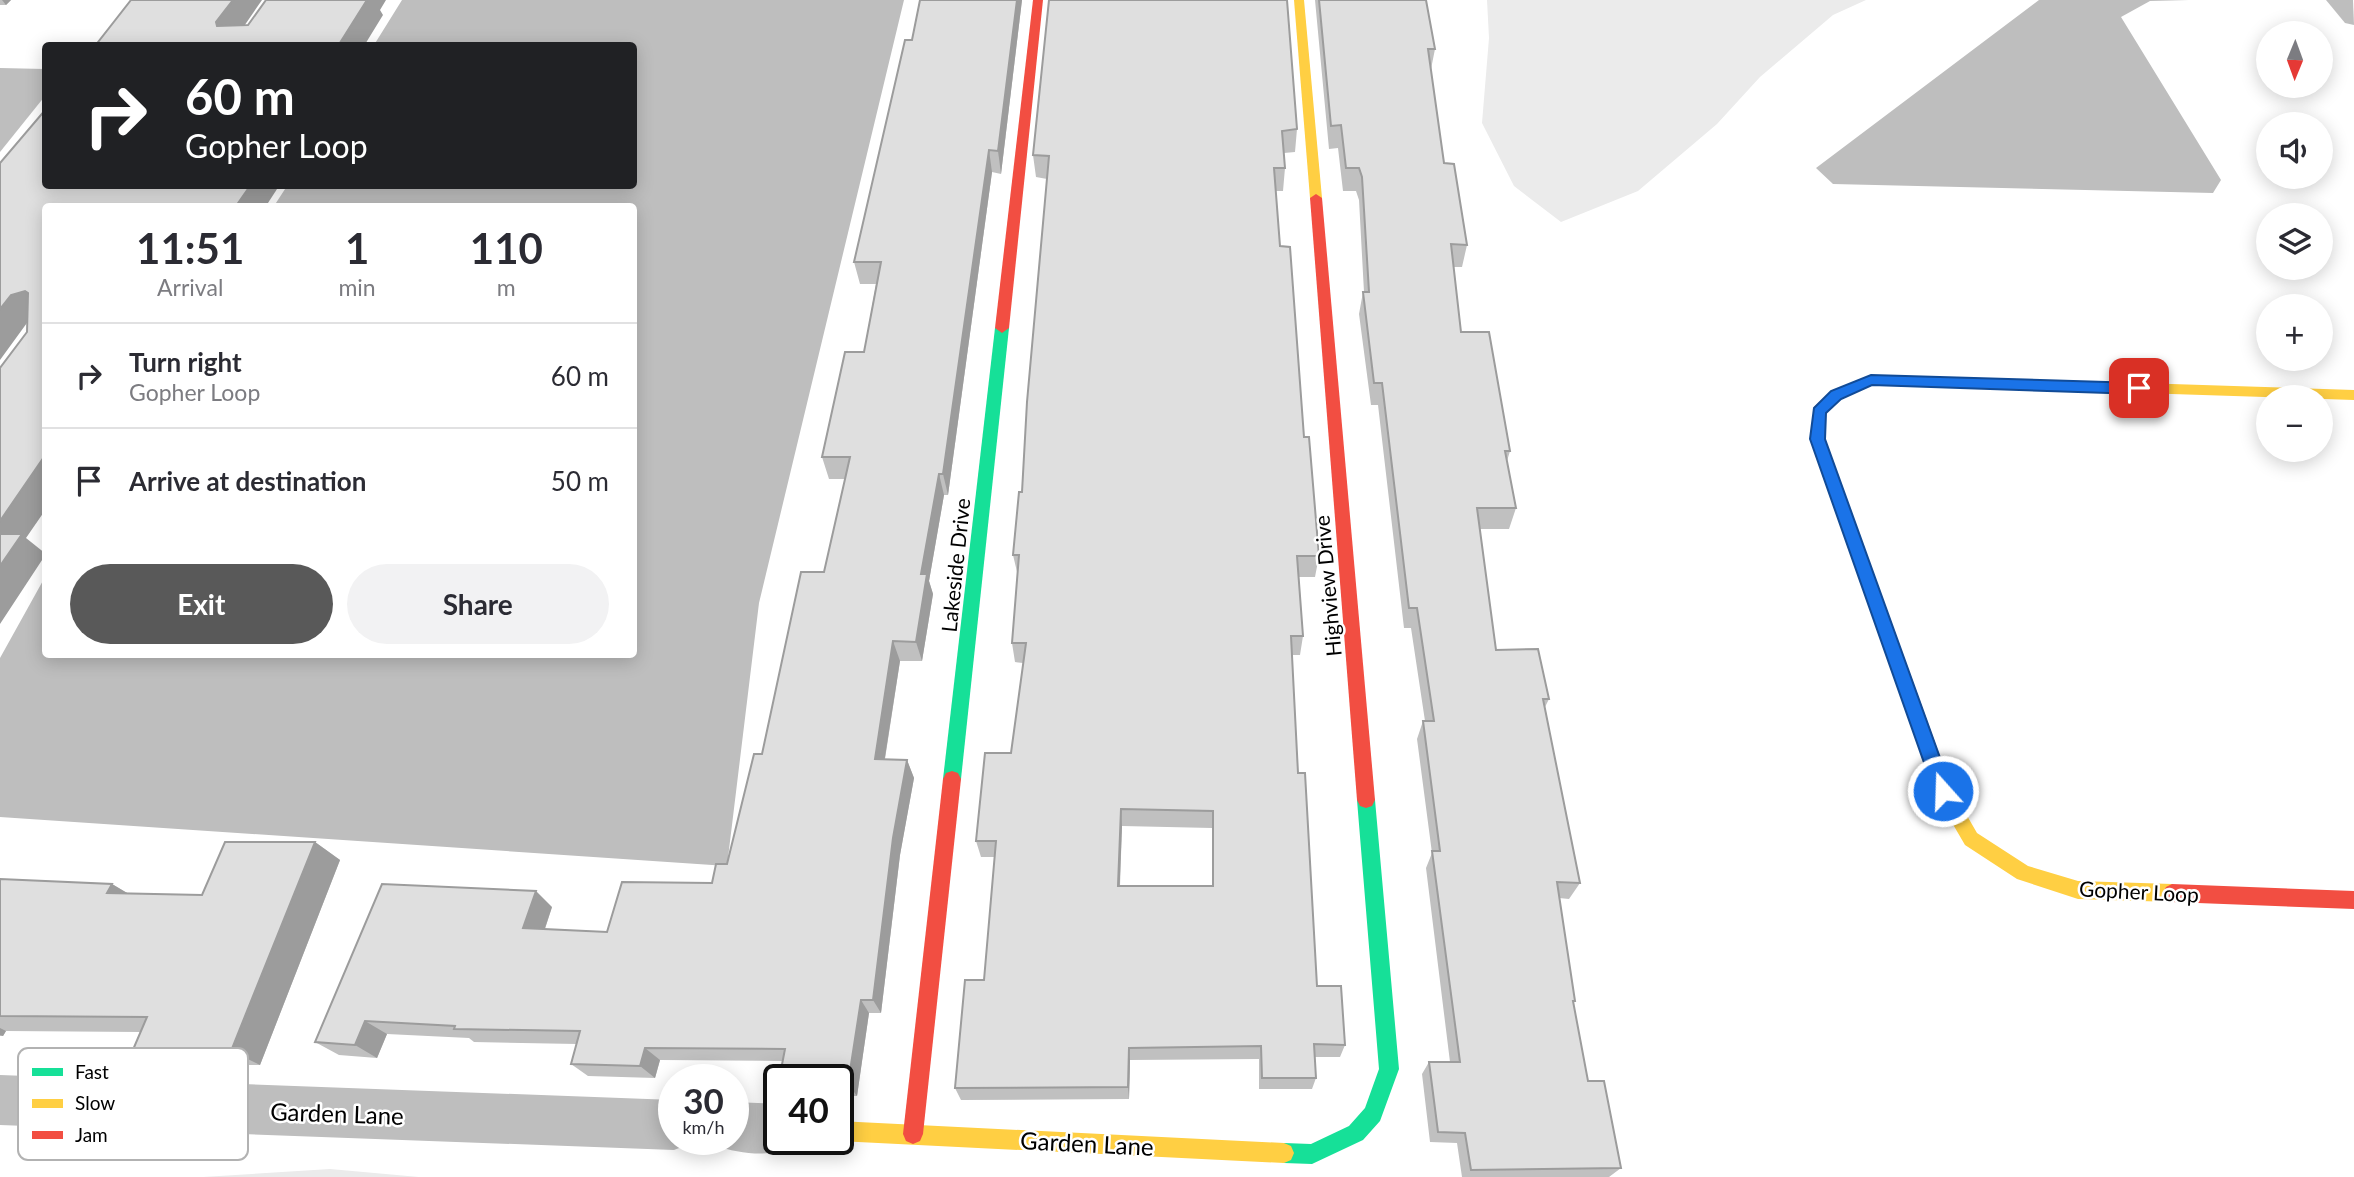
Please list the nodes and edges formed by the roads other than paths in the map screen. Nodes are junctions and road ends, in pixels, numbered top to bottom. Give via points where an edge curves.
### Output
1 (1038, 0) edge
2 (1299, 0) edge
3 (2339, 0) edge
4 (2354, 17) edge
5 (2354, 395) edge
6 (2354, 900) edge
7 (0, 1100) edge
8 (18, 1101) edge
9 (248, 1109) edge
10 (658, 1124) edge
11 (854, 1132) edge
12 (913, 1134) junction
13 (1335, 1146) joint

1 - 12 street, Lakeside Drive
2 - 13 street, Highview Drive via 1390,1069 1370,1119 1355,1137
3 - 4 street
5 - 6 street, Gopher Loop via 1871,380 1836,395 1819,411 1818,439 1943,791 1971,839 2023,873 2078,890
7 - 8 street, Garden Lane
9 - 10 street, Garden Lane
11 - 12 street, Garden Lane
12 - 13 street, Garden Lane via 1312,1154

